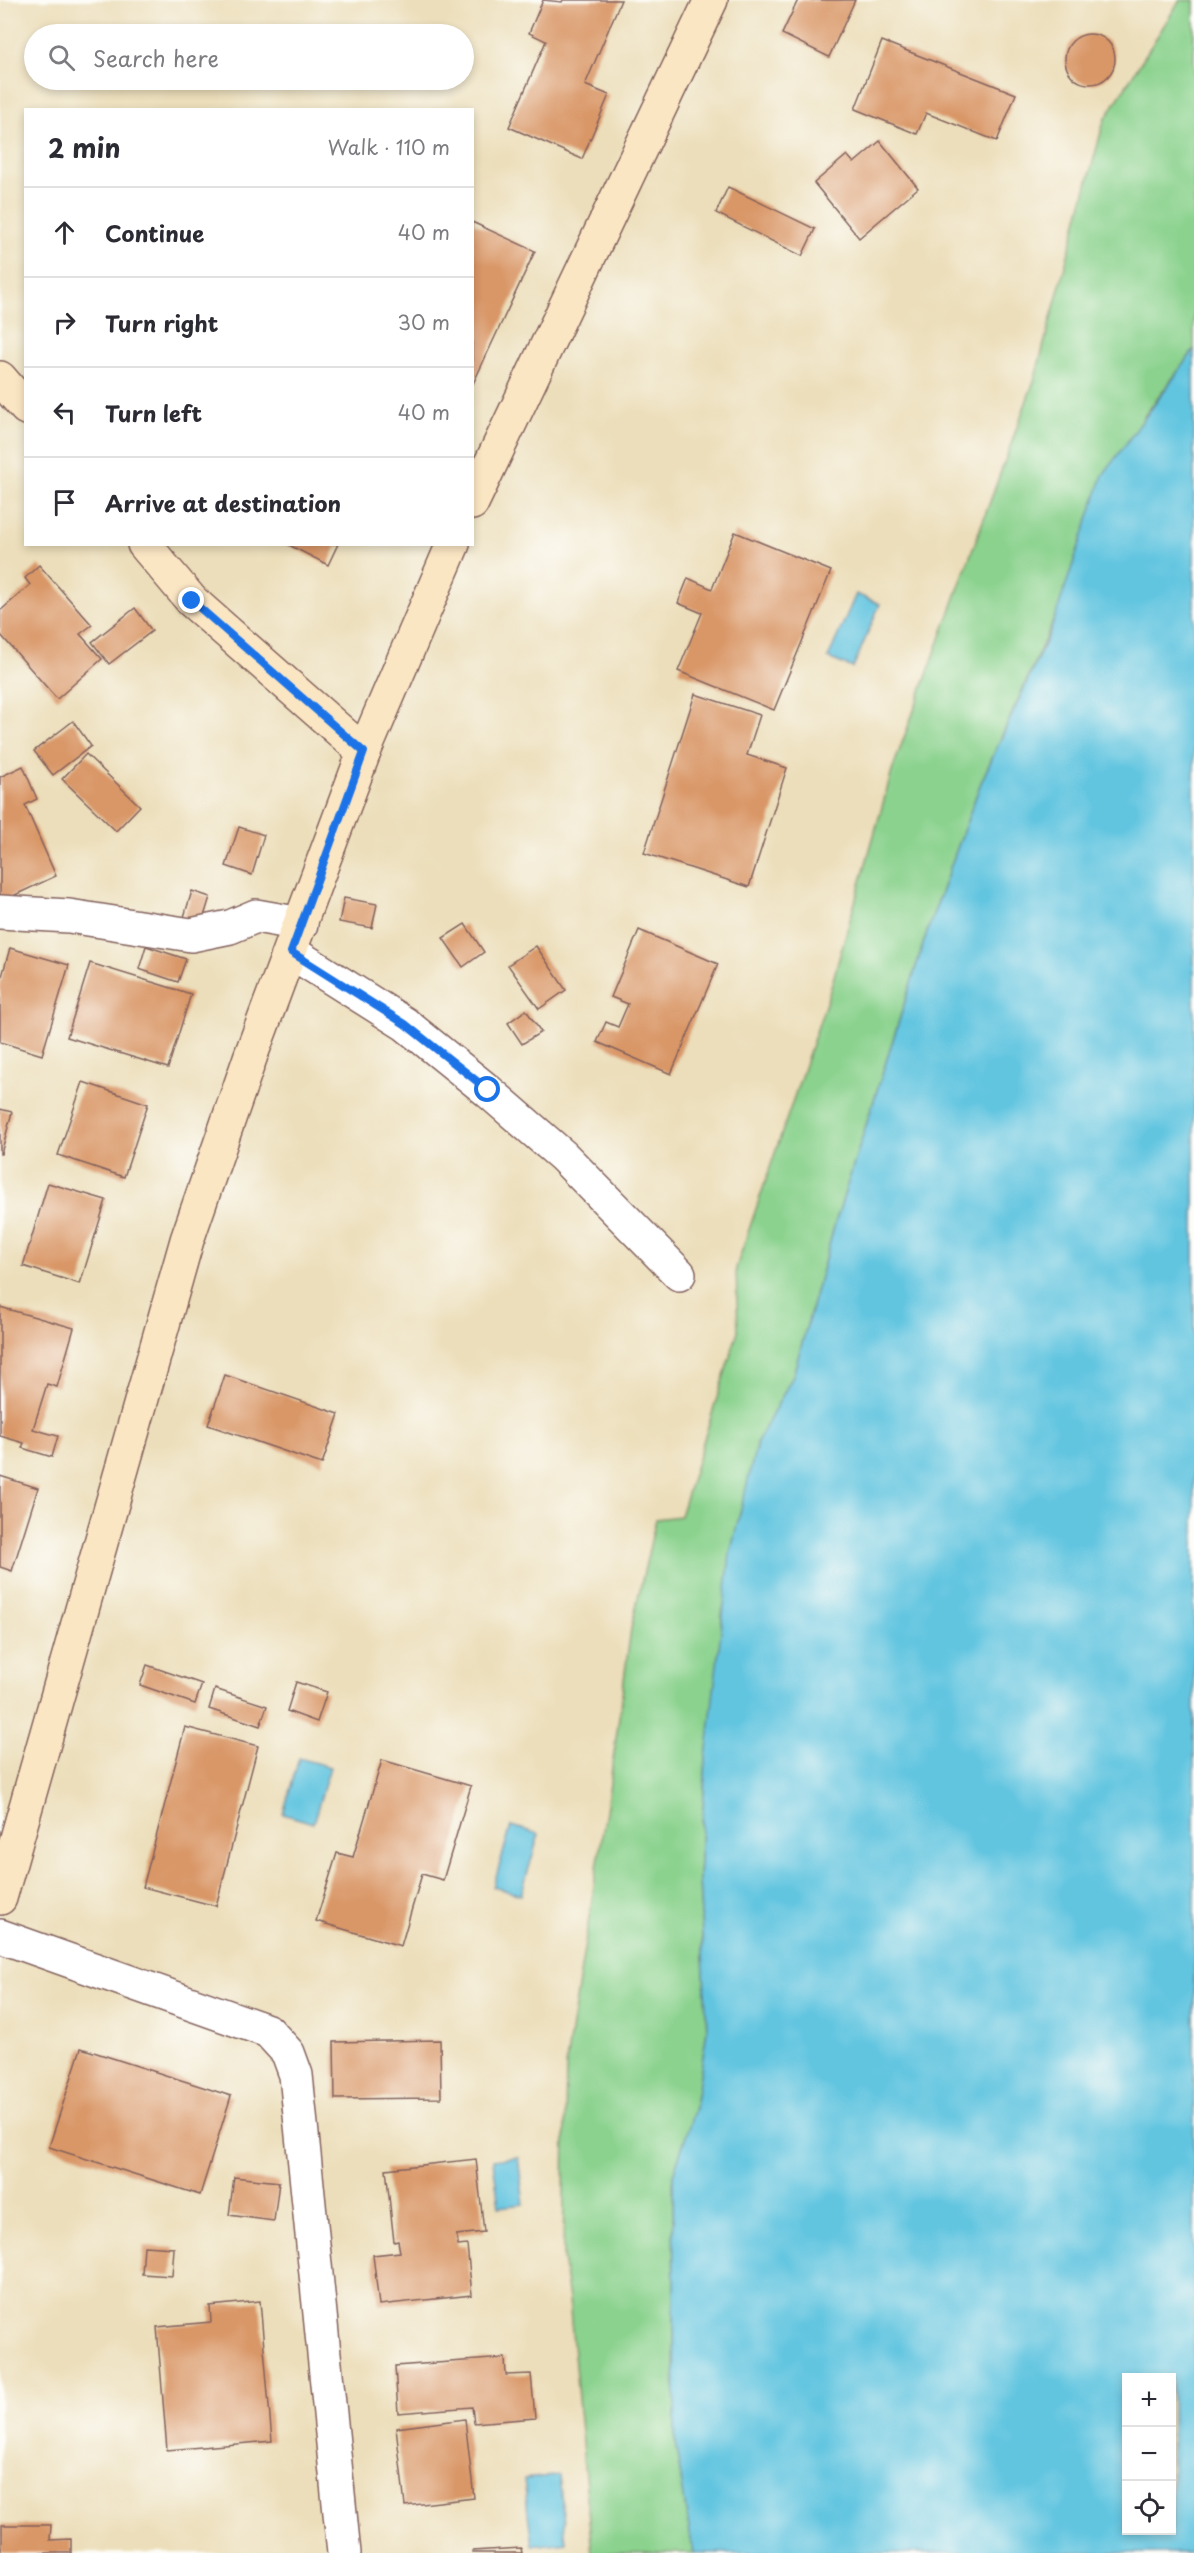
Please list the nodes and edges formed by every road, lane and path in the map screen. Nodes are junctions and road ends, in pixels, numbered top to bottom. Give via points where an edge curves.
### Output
1 (711, 0) edge
2 (0, 378) edge
3 (24, 406) edge
4 (474, 499) edge
5 (146, 546) edge
6 (452, 546) edge
7 (364, 752) junction
8 (0, 912) edge
9 (296, 938) junction
10 (679, 1274) dead end
11 (0, 1898) edge
12 (0, 1936) edge
13 (344, 2553) edge

1 - 4 main road
2 - 3 main road
5 - 7 main road via 192,601
6 - 7 main road
7 - 9 main road
8 - 9 street via 69,916 191,935 230,927 256,916
9 - 10 street via 488,1090 563,1156
9 - 11 main road via 187,1240
12 - 13 street via 268,2031 288,2053 296,2075

